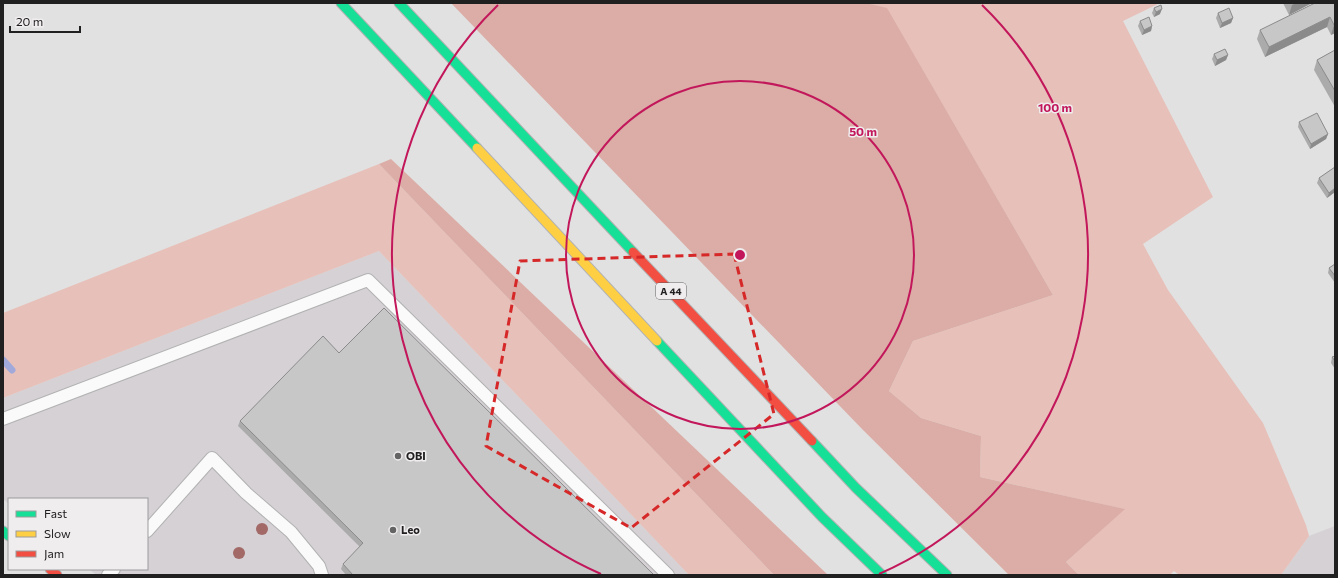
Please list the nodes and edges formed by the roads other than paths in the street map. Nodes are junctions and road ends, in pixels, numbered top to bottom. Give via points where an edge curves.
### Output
1 (341, 3) edge
2 (399, 3) edge
3 (3, 419) edge
4 (148, 530) edge
5 (322, 575) edge
6 (668, 575) edge
7 (882, 575) edge
8 (947, 575) edge

1 - 7 main road via 822,517
2 - 8 main road, A 44 via 851,482
3 - 6 lane via 368,280
4 - 5 lane via 212,458 246,493 291,532 319,566

